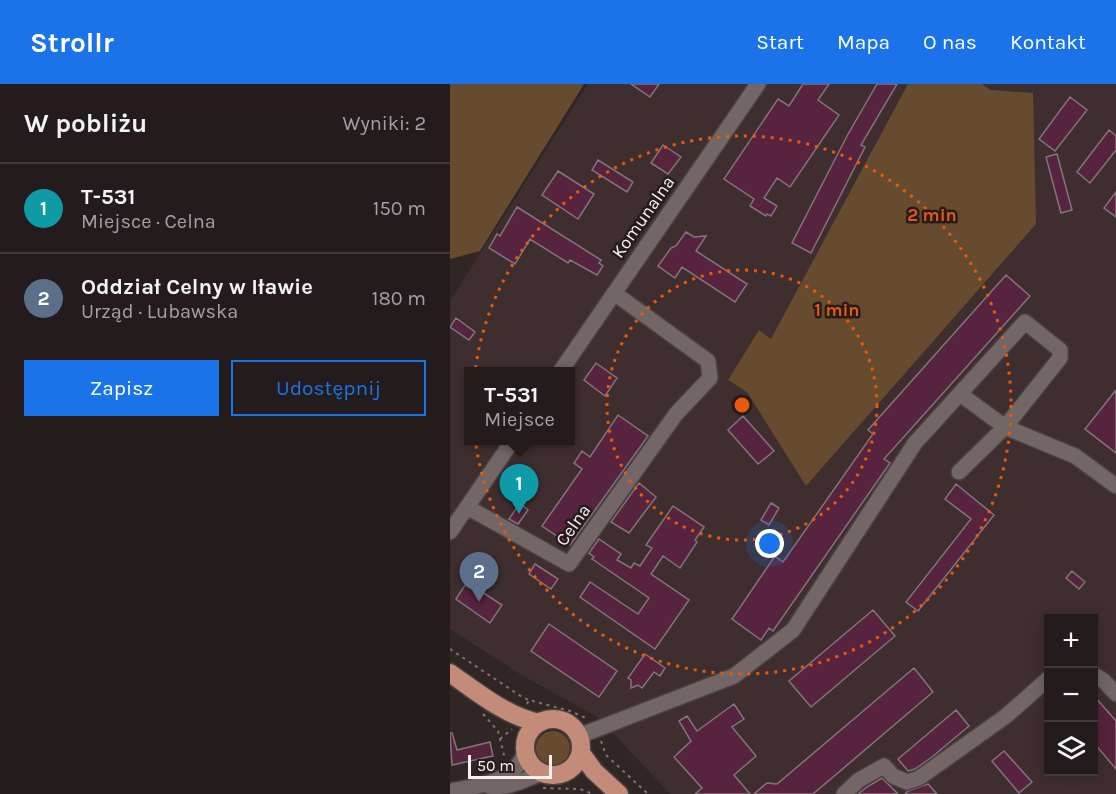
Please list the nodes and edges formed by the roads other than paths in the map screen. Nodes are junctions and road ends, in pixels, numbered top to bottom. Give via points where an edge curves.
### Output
1 (758, 84) edge
2 (614, 293) junction
3 (563, 367) edge
4 (960, 394) junction
5 (1005, 427) junction
6 (510, 445) edge
7 (959, 472) dead end
8 (1116, 486) edge
9 (459, 511) edge
10 (450, 532) edge
11 (450, 673) edge
12 (1098, 677) edge
13 (450, 681) edge
14 (1044, 683) edge
15 (1116, 694) edge
16 (539, 723) junction
17 (511, 728) junction
18 (585, 740) junction
19 (525, 747) junction
20 (542, 773) junction
21 (565, 773) junction
22 (483, 786) junction
23 (450, 791) edge
24 (612, 794) edge
25 (619, 794) edge
26 (844, 794) edge

1 - 2 street, Komunalna
2 - 3 street, Komunalna
2 - 9 street, Celna via 708,362 710,378 676,414 569,564
4 - 5 street
4 - 5 street via 1025,322 1060,350 1060,358
4 - 18 street via 915,443 793,630 734,676
5 - 7 street
5 - 8 street via 1075,456
6 - 9 street
9 - 10 street
11 - 17 main road via 474,690
12 - 15 street
13 - 17 main road
14 - 26 street via 1006,716 920,778 907,782 892,776 884,766
16 - 17 main road
16 - 18 main road via 562,720
16 - 19 main road via 530,731
17 - 19 main road
18 - 21 main road via 575,765
18 - 25 main road via 594,771
19 - 20 main road via 531,765
19 - 22 street via 514,771
20 - 21 main road
20 - 22 street via 511,786
21 - 24 main road via 587,779
22 - 23 street

